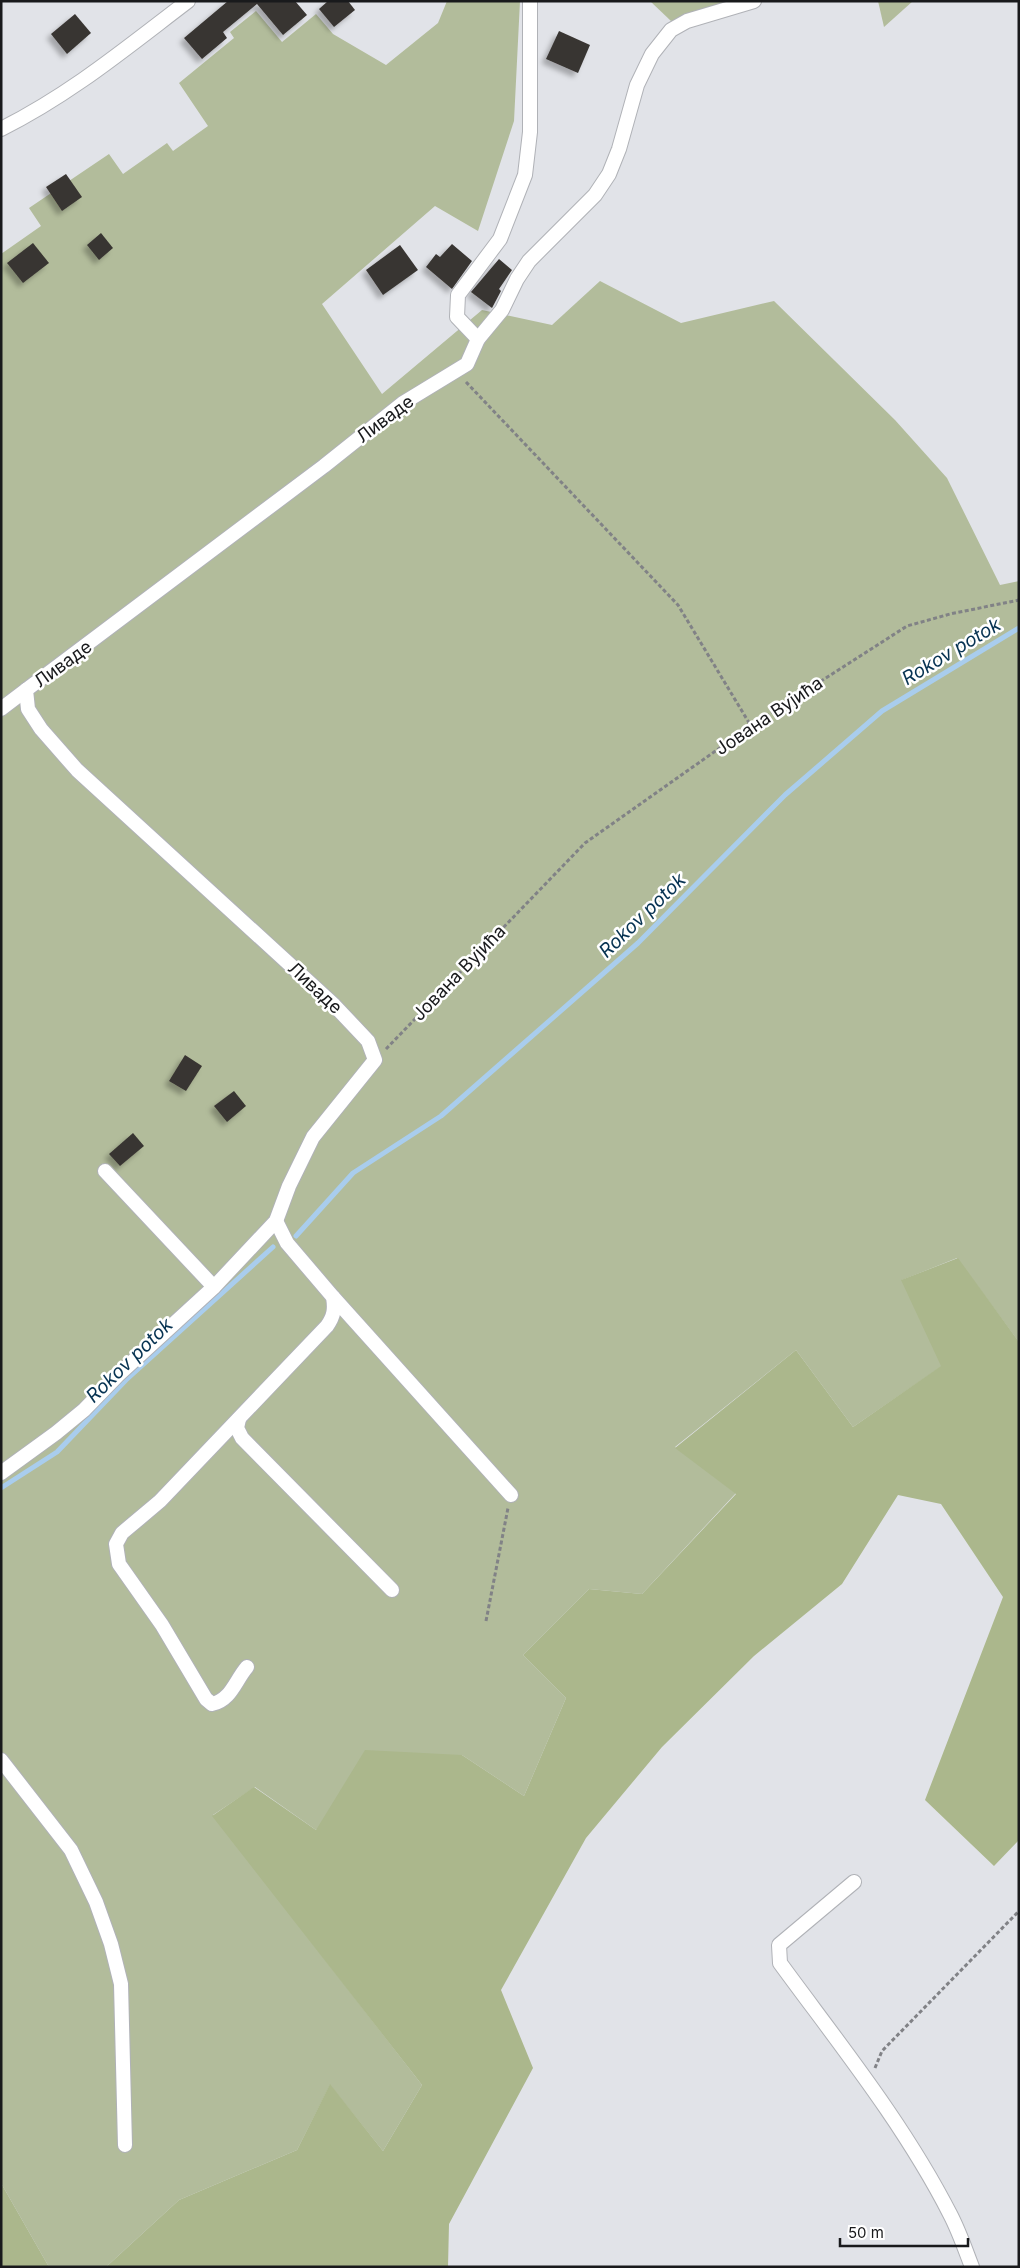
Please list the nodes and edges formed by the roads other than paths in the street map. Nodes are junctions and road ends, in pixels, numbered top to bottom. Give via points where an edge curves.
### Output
1 (188, 1) edge
2 (530, 1) edge
3 (754, 1) edge
4 (1, 129) edge
5 (478, 340) junction
6 (26, 690) junction
7 (1, 709) edge
8 (105, 1170) dead end
9 (276, 1221) junction
10 (214, 1287) junction
11 (332, 1296) junction
12 (239, 1418) junction
13 (1, 1473) edge
14 (511, 1495) road end
15 (392, 1590) dead end
16 (247, 1667) dead end
17 (1, 1760) edge
18 (854, 1882) dead end
19 (125, 2145) dead end
20 (972, 2267) edge

1 - 4 street via 109,64
2 - 5 street via 530,132 525,175 500,239 458,295 456,305 457,317
3 - 5 street, Ливаде via 687,21 671,30 652,54 637,85 619,149 595,195 529,261 502,310
5 - 6 street, Ливаде via 467,364 457,372 403,403
6 - 7 street
6 - 9 street, Ливаде via 28,709 77,770 334,1005 368,1041 375,1060 314,1137
8 - 10 street
9 - 10 street
9 - 11 street via 287,1243
10 - 13 street via 84,1410
11 - 12 street via 333,1317 328,1326
11 - 14 street
12 - 15 street via 237,1428 242,1438
12 - 16 street via 160,1500 122,1533 116,1544 119,1564 162,1625 206,1699 212,1704 221,1702
17 - 19 street via 70,1850 96,1902 111,1944 121,1984
18 - 20 street via 779,1945 780,1963 875,2091 934,2184

